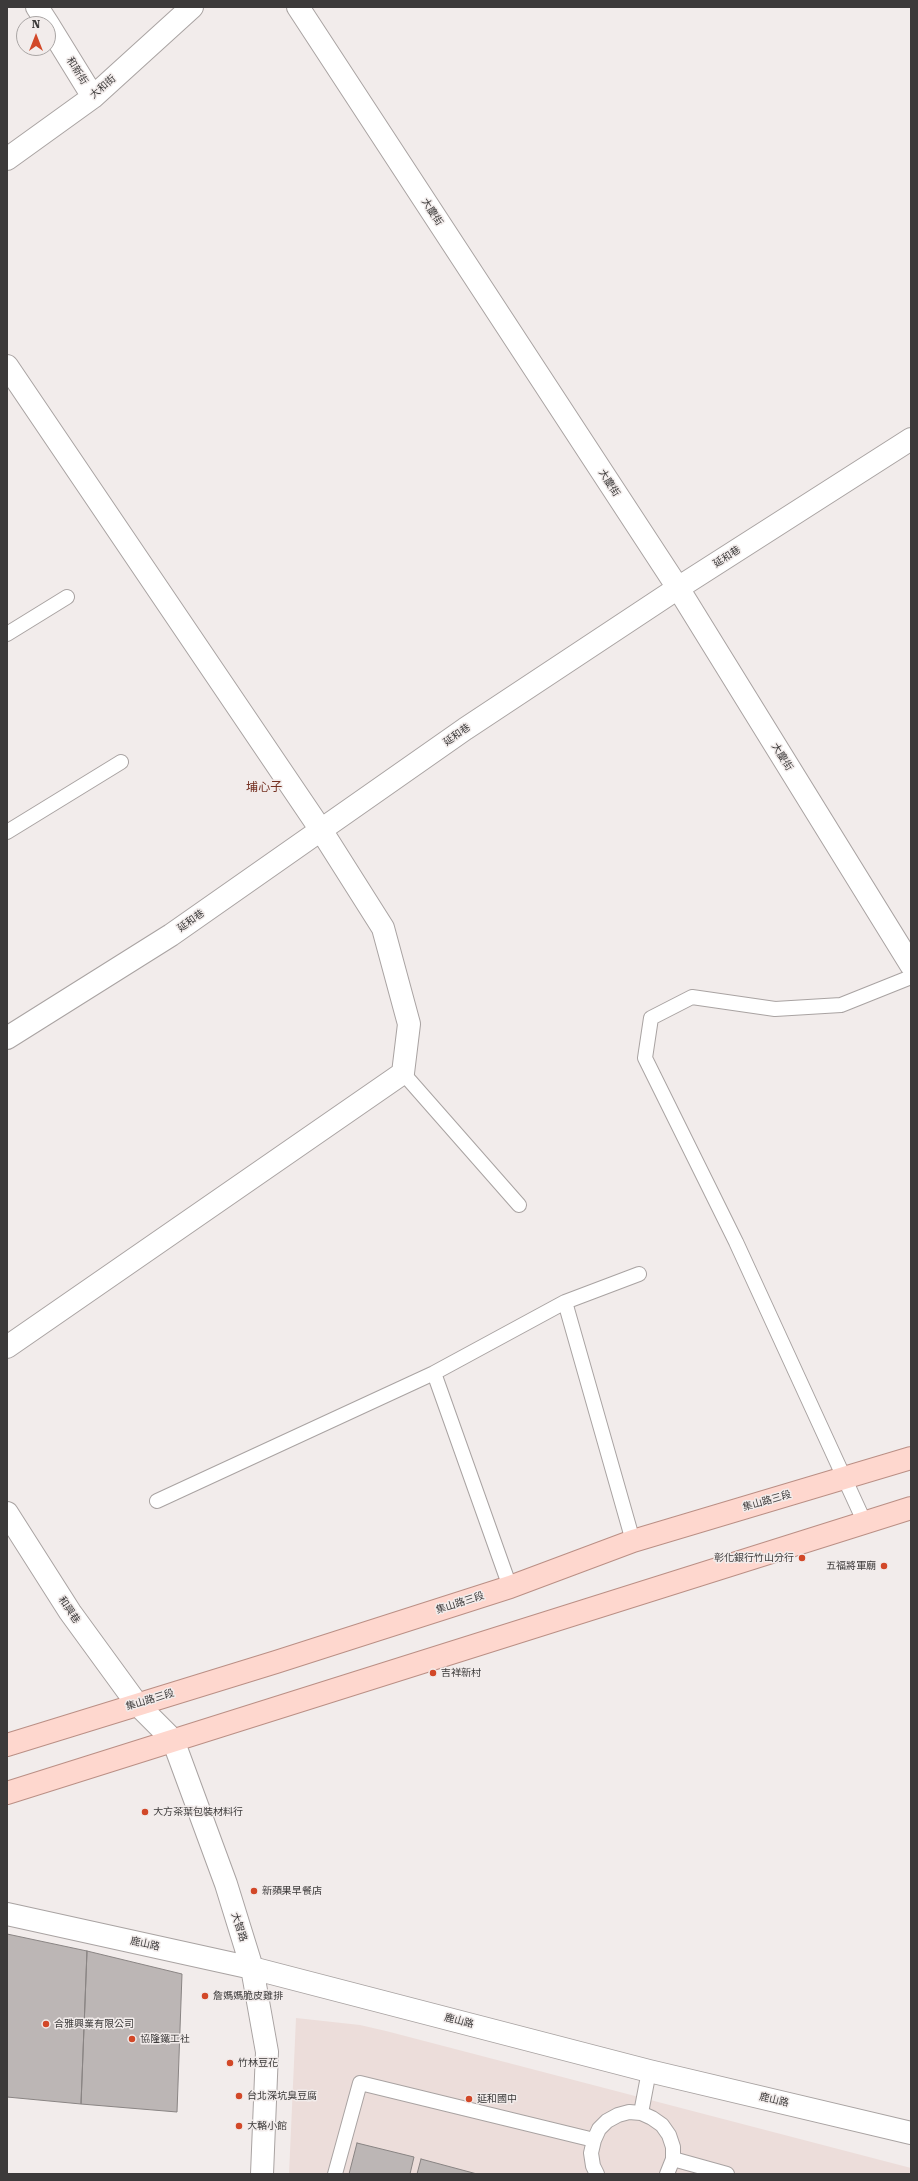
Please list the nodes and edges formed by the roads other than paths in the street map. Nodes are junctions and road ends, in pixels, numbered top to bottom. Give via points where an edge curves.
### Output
1 (38, 7) edge
2 (192, 7) edge
3 (298, 7) edge
4 (43, 16) edge
5 (56, 37) edge
6 (93, 97) junction
7 (7, 159) edge
8 (7, 366) edge
9 (911, 439) edge
10 (678, 588) junction
11 (67, 597) dead end
12 (7, 634) edge
13 (121, 762) dead end
14 (321, 830) junction
15 (7, 832) edge
16 (911, 965) edge
17 (911, 977) edge
18 (7, 1038) edge
19 (404, 1072) junction
20 (519, 1205) dead end
21 (639, 1274) dead end
22 (565, 1302) junction
23 (7, 1347) edge
24 (434, 1373) junction
25 (911, 1458) edge
26 (845, 1478) junction
27 (157, 1501) dead end
28 (911, 1508) edge
29 (7, 1513) edge
30 (864, 1521) junction
31 (633, 1540) junction
32 (510, 1587) junction
33 (137, 1704) junction
34 (173, 1740) junction
35 (7, 1745) edge
36 (7, 1793) edge
37 (7, 1914) edge
38 (252, 1968) junction
39 (649, 2071) junction
40 (641, 2113) junction
41 (911, 2133) edge
42 (594, 2140) junction
43 (673, 2159) junction
44 (262, 2174) edge
45 (335, 2174) edge
46 (597, 2174) edge
47 (667, 2174) edge
48 (727, 2174) edge

1 - 4 street, 和新街
2 - 6 street, 大和街
3 - 10 street, 大慶街
5 - 6 street, 和新街
6 - 7 street, 大和街
8 - 14 street
9 - 10 street, 延和巷
10 - 14 street, 延和巷 via 465,729
10 - 16 street, 大慶街
11 - 12 lane
13 - 15 lane
14 - 18 street, 延和巷 via 171,935
14 - 19 street via 383,928 409,1024
17 - 26 lane via 841,1005 775,1009 692,997 651,1018 645,1058 736,1242
19 - 20 lane
19 - 23 street
21 - 22 lane
22 - 24 lane
22 - 31 lane
24 - 27 lane
24 - 32 lane
25 - 26 main road, 集山路三段
26 - 30 lane
26 - 31 main road, 集山路三段
28 - 30 main road
29 - 33 street, 和興巷 via 70,1612
30 - 34 main road
31 - 32 main road, 集山路三段
32 - 33 main road, 集山路三段
33 - 34 street, 大智路
33 - 35 main road, 集山路三段
34 - 36 main road
34 - 38 street, 大智路 via 226,1884
37 - 38 street, 鹿山路
38 - 39 street, 鹿山路
38 - 44 street, 大智路 via 267,2052
39 - 40 lane
39 - 41 street, 鹿山路
40 - 42 lane via 629,2112 607,2121 599,2129
40 - 43 lane via 662,2125 669,2135
42 - 45 lane via 360,2083
42 - 46 lane via 591,2153
43 - 47 lane
43 - 48 lane

